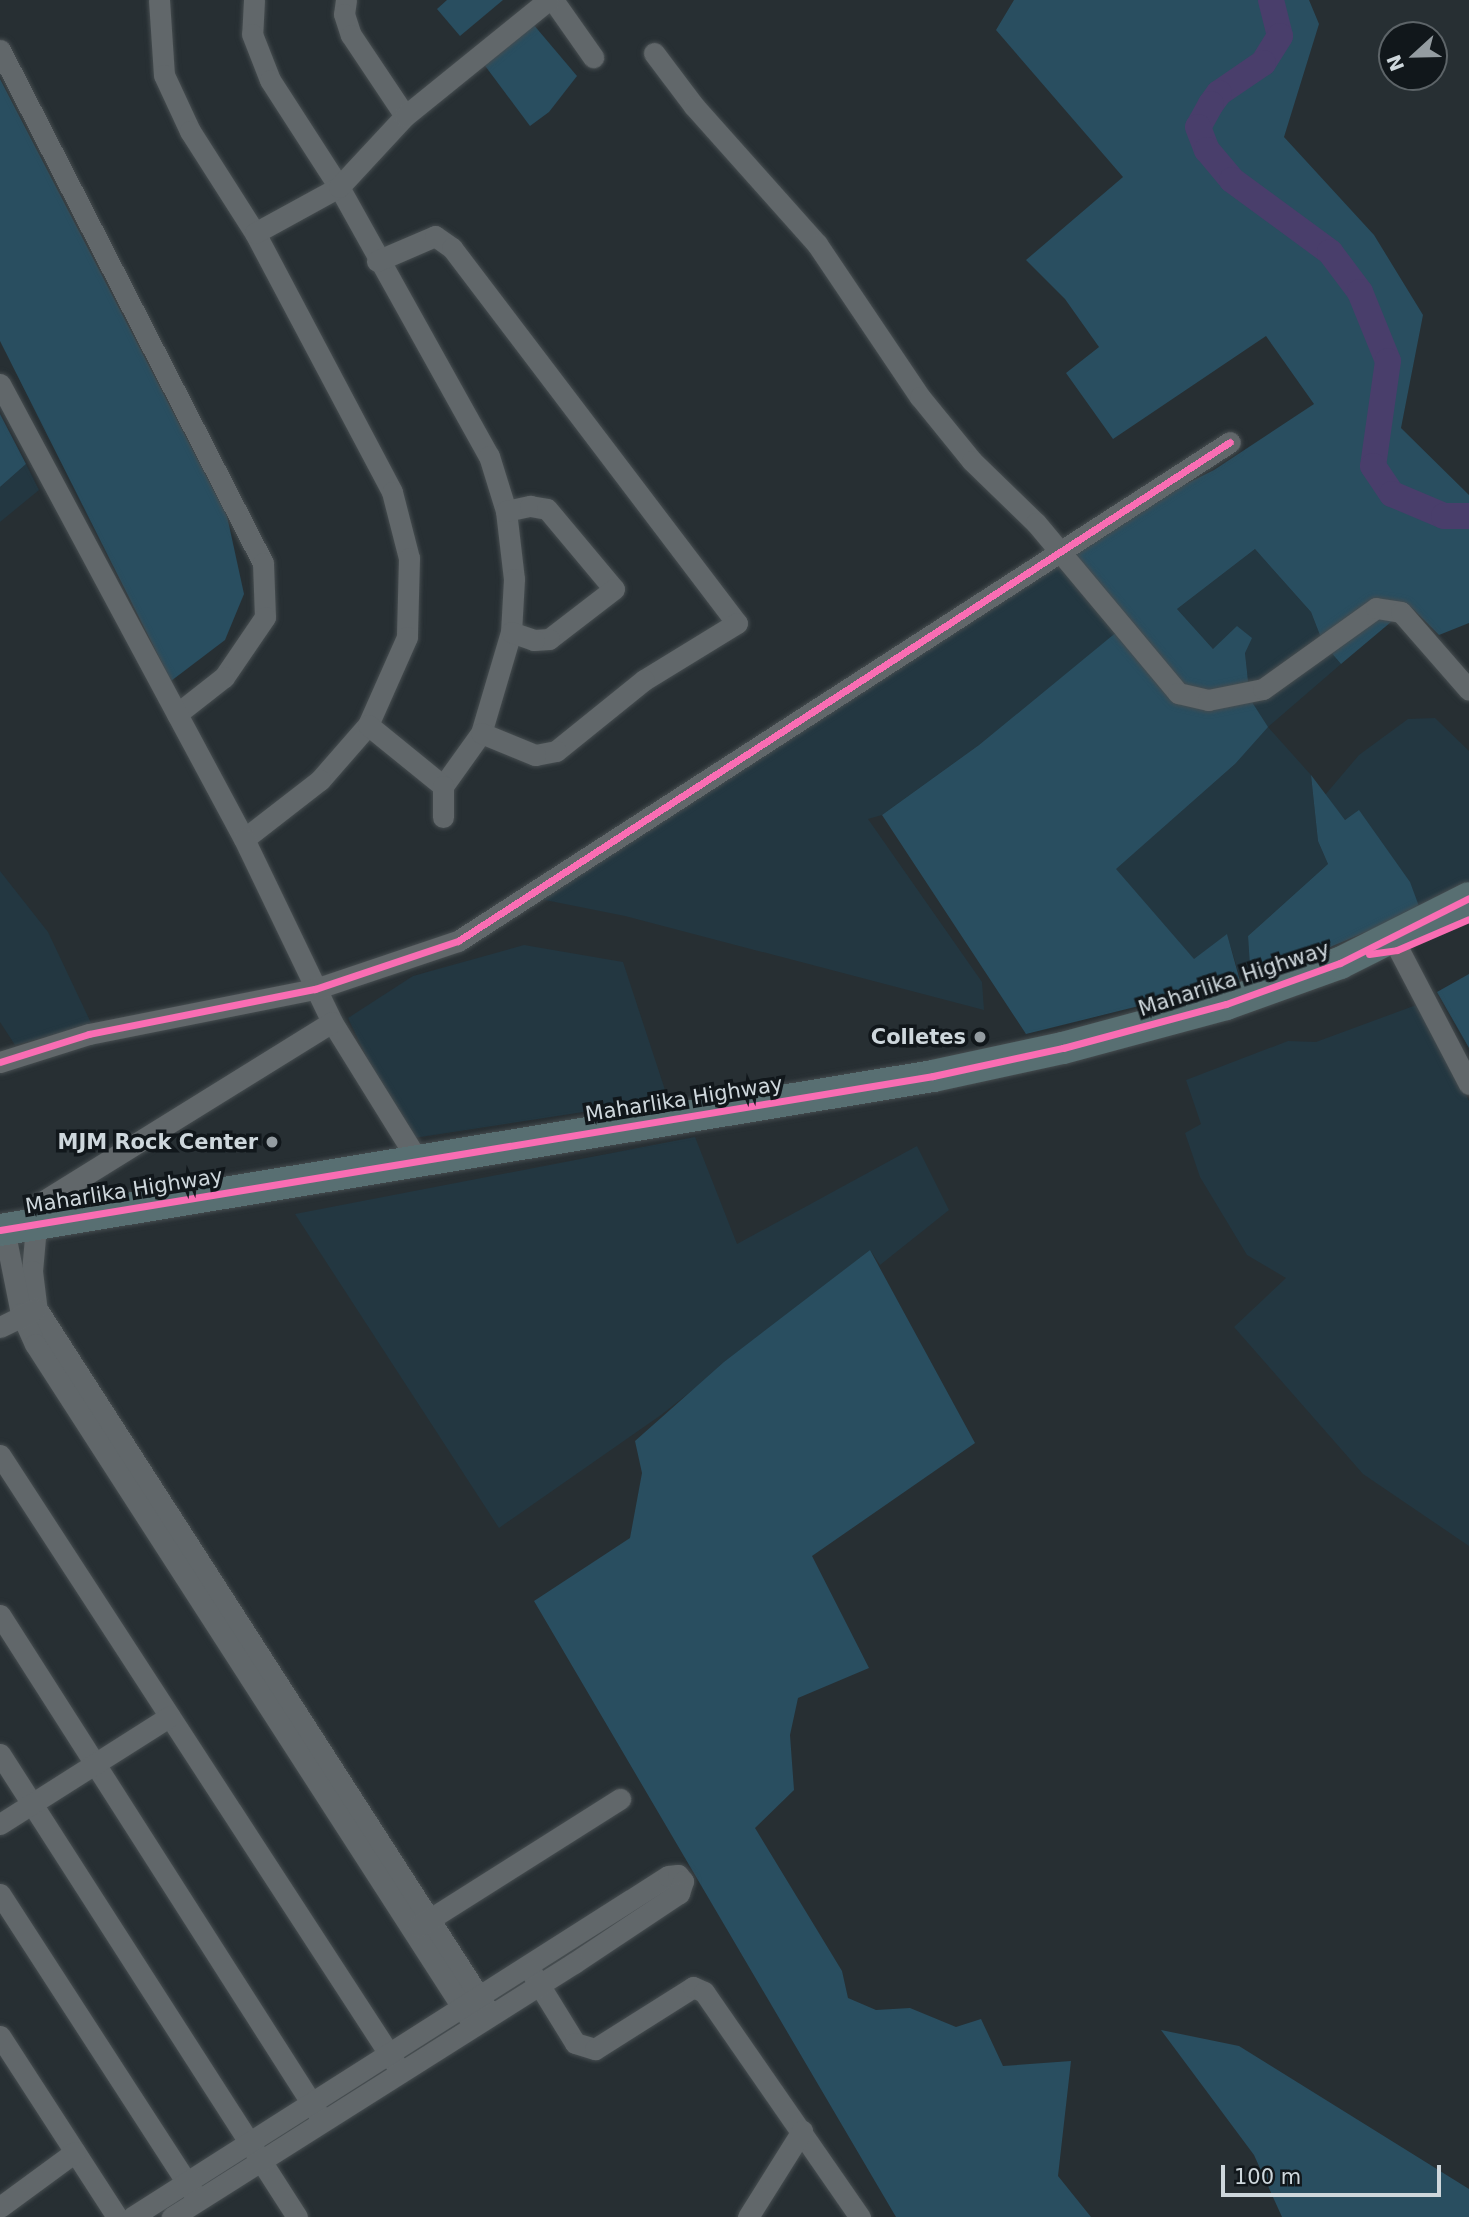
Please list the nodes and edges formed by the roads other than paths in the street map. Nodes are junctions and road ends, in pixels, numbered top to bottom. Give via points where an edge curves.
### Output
1 (159, 0) edge
2 (254, 0) edge
3 (346, 0) edge
4 (550, 0) edge
5 (0, 50) edge
6 (654, 53) dead end
7 (593, 57) dead end
8 (405, 116) junction
9 (339, 187) junction
10 (255, 233) junction
11 (376, 261) junction
12 (0, 384) edge
13 (1230, 442) dead end
14 (506, 511) junction
15 (1056, 551) junction
16 (511, 632) junction
17 (1469, 690) edge
18 (177, 714) junction
19 (368, 725) junction
20 (481, 733) junction
21 (443, 786) junction
22 (443, 817) dead end
23 (244, 839) junction
24 (1469, 898) edge
25 (1469, 919) edge
26 (1394, 943) junction
27 (316, 989) junction
28 (332, 1021) junction
29 (0, 1062) edge
30 (1469, 1084) edge
31 (417, 1159) junction
32 (12, 1228) edge
33 (29, 1311) junction
34 (0, 1327) edge
35 (0, 1455) edge
36 (0, 1615) edge
37 (170, 1716) junction
38 (0, 1754) edge
39 (95, 1764) junction
40 (620, 1798) dead end
41 (32, 1803) junction
42 (0, 1824) edge
43 (0, 1894) edge
44 (421, 1924) junction
45 (534, 1976) junction
46 (477, 2012) junction
47 (0, 2036) edge
48 (395, 2063) junction
49 (318, 2113) junction
50 (802, 2132) junction
51 (75, 2152) junction
52 (255, 2152) junction
53 (192, 2192) junction
54 (0, 2207) edge
55 (117, 2217) edge
56 (132, 2217) edge
57 (172, 2217) edge
58 (298, 2217) edge
59 (748, 2217) edge
60 (860, 2217) edge

1 - 10 street via 164,75 190,131
2 - 9 street via 252,34 270,79
3 - 8 street via 344,13 351,35
4 - 7 street
4 - 8 street
5 - 18 street via 263,563 265,617 224,677
6 - 15 street via 694,106 817,244 929,408
8 - 9 street
9 - 10 street
9 - 11 street
10 - 19 street via 392,492 409,558 407,637
11 - 14 street via 489,456
11 - 20 street via 435,236 452,248 737,623 644,680 556,751 535,755
12 - 18 street
13 - 15 street
14 - 16 street via 514,579
14 - 16 street via 530,506 547,509 614,589 549,639 534,640
15 - 17 street via 1178,693 1208,700 1263,689 1376,608 1401,612
15 - 27 street via 458,941
16 - 20 street
18 - 23 street
19 - 21 street
19 - 23 street via 320,780
20 - 21 street
21 - 22 street
23 - 27 street
24 - 26 highway, Maharlika Highway
25 - 26 highway, Maharlika Highway
26 - 30 street
26 - 31 highway, Maharlika Highway via 1226,1004 1063,1048 933,1076
27 - 28 street
27 - 29 street via 89,1034
28 - 31 street
28 - 32 street via 38,1204
31 - 32 highway, Maharlika Highway
32 - 33 street
32 - 33 street via 32,1271
33 - 34 street
33 - 44 street via 35,1343
35 - 37 street
36 - 39 street
37 - 39 street
37 - 48 street
38 - 41 street
39 - 41 street
39 - 49 street
40 - 44 street
41 - 42 street
41 - 52 street
43 - 53 street
44 - 46 street
45 - 45 street via 679,1893 683,1881 678,1875 668,1876
45 - 46 street
45 - 50 street via 575,2043 595,2049 693,1987 704,1992
46 - 48 street
47 - 51 street
48 - 49 street
49 - 52 street
50 - 59 street
50 - 60 street
51 - 54 street
51 - 55 street
52 - 53 street
52 - 58 street
53 - 56 street
53 - 57 street

